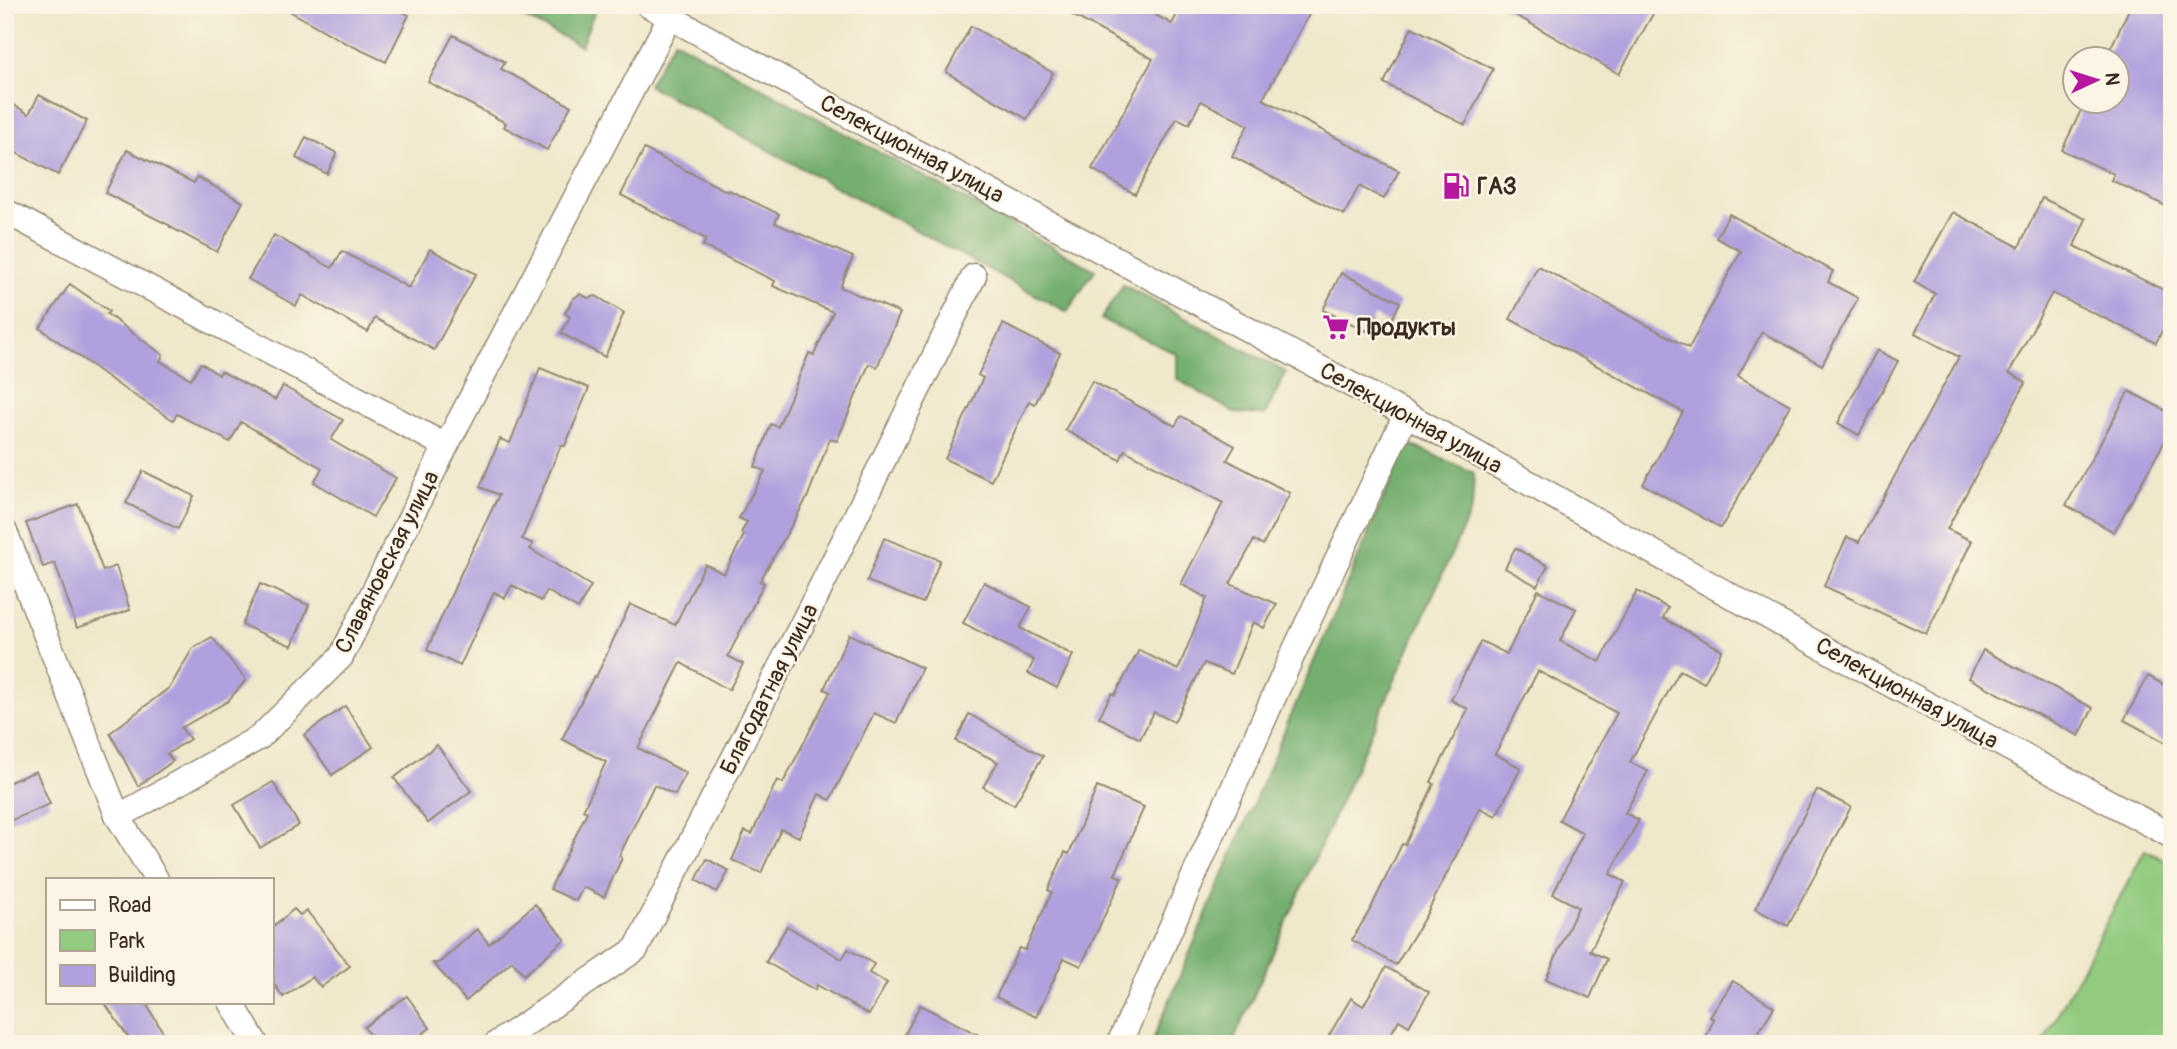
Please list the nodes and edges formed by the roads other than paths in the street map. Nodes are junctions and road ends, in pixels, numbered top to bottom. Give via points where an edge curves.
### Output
1 (659, 11) edge
2 (5, 211) edge
3 (974, 276) dead end
4 (1406, 414) junction
5 (446, 446) junction
6 (5, 533) edge
7 (118, 817) junction
8 (2172, 836) edge
9 (155, 878) edge
10 (232, 1004) edge
11 (256, 1044) edge
12 (496, 1044) edge
13 (1119, 1044) edge

1 - 4 street, Селекционная улица
1 - 5 street, Славяновская улица
2 - 5 street, Славяновская улица
3 - 12 street, Благодатная улица via 636,949
4 - 8 street, Селекционная улица
4 - 13 street
5 - 7 street, Славяновская улица via 341,657 260,737
6 - 7 street
7 - 9 street
10 - 11 street

